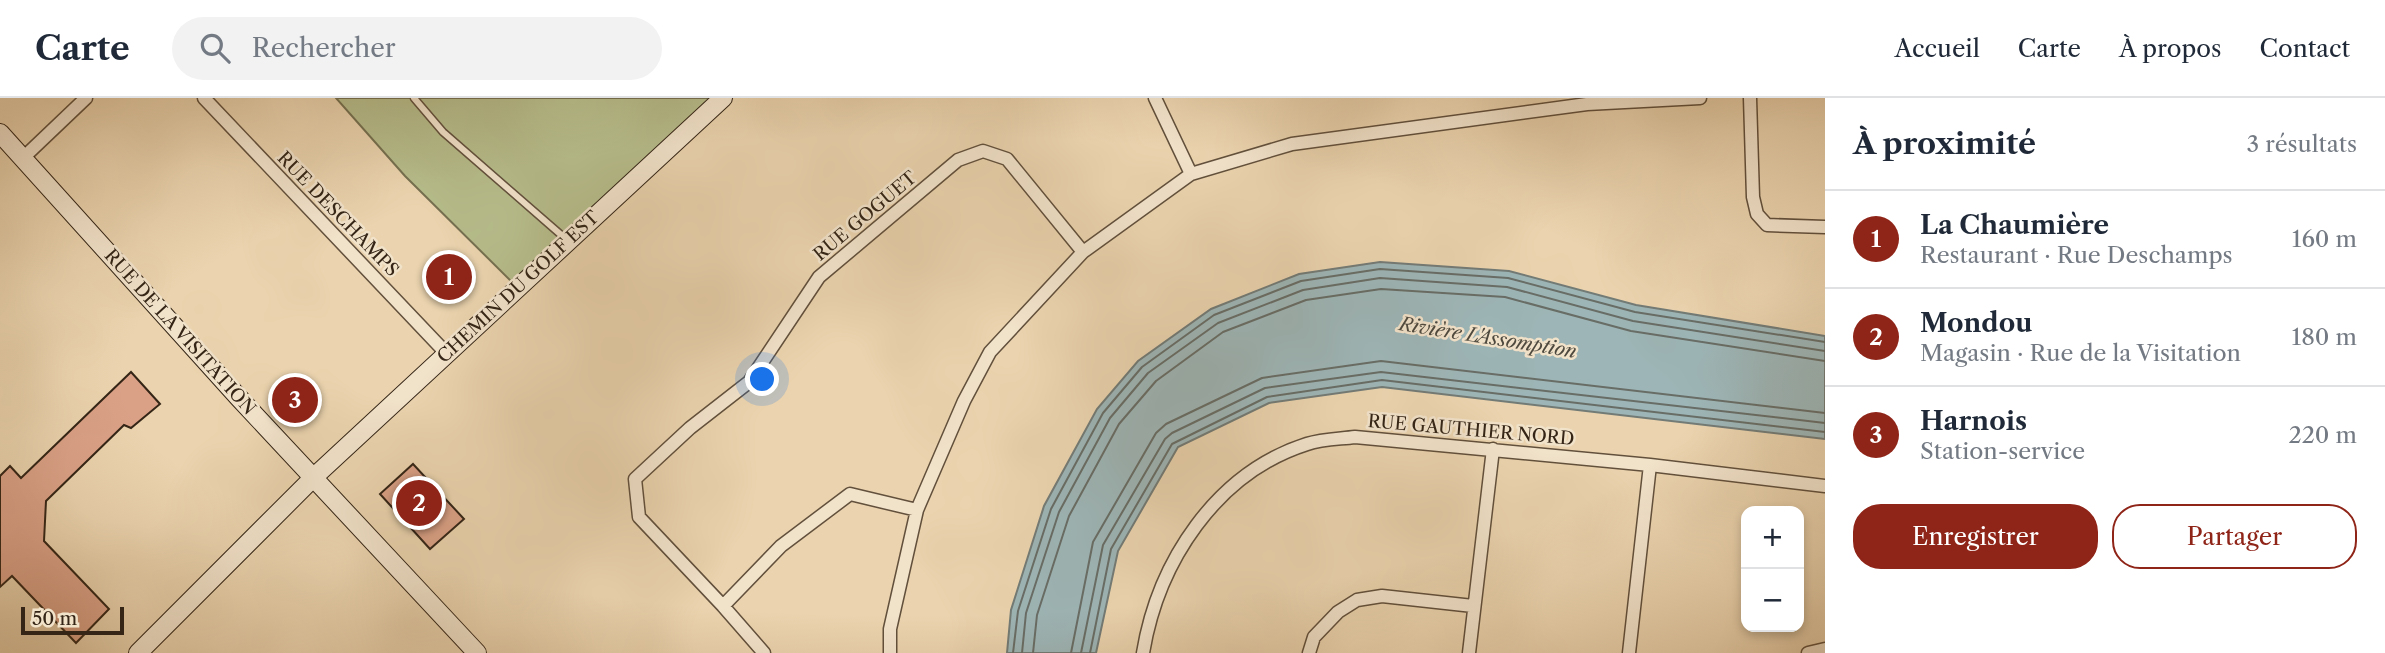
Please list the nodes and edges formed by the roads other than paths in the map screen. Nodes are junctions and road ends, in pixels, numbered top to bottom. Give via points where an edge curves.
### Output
1 (86, 98) edge
2 (204, 98) edge
3 (414, 98) edge
4 (723, 98) edge
5 (1155, 98) edge
6 (1700, 98) edge
7 (1751, 98) edge
8 (1587, 101) edge
9 (0, 133) edge
10 (23, 158) junction
11 (1191, 174) junction
12 (1825, 227) edge
13 (569, 241) junction
14 (1083, 252) junction
15 (447, 354) junction
16 (1493, 449) junction
17 (1650, 465) junction
18 (314, 477) junction
19 (1825, 486) edge
20 (917, 510) junction
21 (723, 606) junction
22 (1473, 606) junction
23 (1825, 649) edge
24 (138, 653) edge
25 (477, 653) edge
26 (764, 653) edge
27 (890, 653) edge
28 (1143, 653) edge
29 (1309, 653) edge
30 (1469, 653) edge
31 (1629, 653) edge
32 (1808, 653) edge

1 - 10 street
2 - 15 street, RUE DESCHAMPS
3 - 13 lane via 443,132
4 - 13 street, CHEMIN DU GOLF EST
5 - 11 street
6 - 8 street
7 - 12 street via 1753,197 1758,214 1767,225
8 - 11 street via 1292,144
9 - 10 street, RUE DE LA VISITATION
10 - 18 street, RUE DE LA VISITATION
11 - 14 street
13 - 15 street, CHEMIN DU GOLF EST
14 - 20 street via 990,352
14 - 21 street, RUE GOGUET via 1007,159 983,151 958,160 819,277 749,382 635,479 639,517
15 - 18 street, CHEMIN DU GOLF EST
16 - 17 street, RUE GAUTHIER NORD
16 - 22 street
16 - 28 street, RUE GAUTHIER NORD via 1355,437 1308,444 1265,463 1203,515 1184,540 1158,598
17 - 19 street, RUE GAUTHIER NORD
17 - 31 street
18 - 24 street, CHEMIN DU GOLF EST
18 - 25 street, RUE DE LA VISITATION
20 - 21 street via 850,494 781,546
20 - 27 street via 890,629
21 - 26 street, RUE GOGUET
22 - 29 street via 1382,596 1357,600 1314,637
22 - 30 street
23 - 32 street

